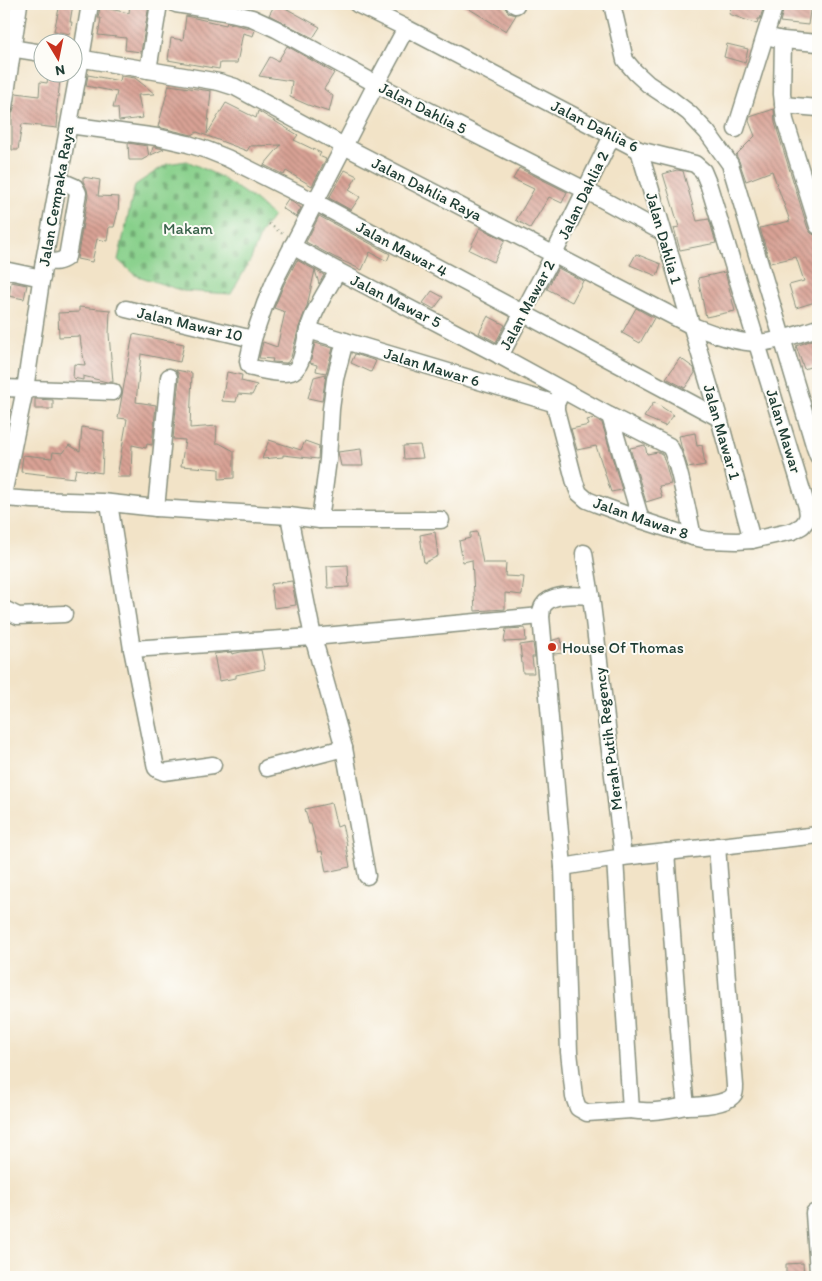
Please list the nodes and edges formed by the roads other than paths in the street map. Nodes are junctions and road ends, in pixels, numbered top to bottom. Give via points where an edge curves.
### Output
1 (19, 4) edge
2 (90, 4) edge
3 (159, 4) edge
4 (176, 4) edge
5 (357, 4) edge
6 (612, 4) edge
7 (775, 4) edge
8 (406, 28) junction
9 (765, 35) junction
10 (82, 37) edge
11 (783, 40) junction
12 (818, 43) edge
13 (8, 48) edge
14 (32, 52) edge
15 (82, 59) edge
16 (148, 70) junction
17 (74, 82) edge
18 (376, 84) junction
19 (783, 105) junction
20 (4, 107) edge
21 (818, 108) edge
22 (69, 125) junction
23 (736, 129) dead end
24 (612, 136) junction
25 (344, 146) junction
26 (638, 150) junction
27 (585, 190) junction
28 (315, 202) junction
29 (818, 226) edge
30 (662, 232) junction
31 (292, 246) junction
32 (554, 254) junction
33 (4, 270) edge
34 (338, 271) junction
35 (42, 278) junction
36 (126, 309) dead end
37 (523, 313) junction
38 (690, 325) junction
39 (818, 328) edge
40 (308, 330) junction
41 (253, 339) junction
42 (345, 340) junction
43 (771, 341) junction
44 (500, 356) junction
45 (169, 377) dead end
46 (4, 388) edge
47 (25, 389) junction
48 (113, 392) dead end
49 (559, 397) junction
50 (610, 416) junction
51 (719, 418) junction
52 (818, 456) edge
53 (4, 490) edge
54 (4, 498) edge
55 (109, 503) junction
56 (156, 508) junction
57 (289, 516) junction
58 (320, 520) junction
59 (440, 520) dead end
60 (641, 520) junction
61 (693, 537) junction
62 (752, 540) junction
63 (584, 553) dead end
64 (591, 596) junction
65 (4, 610) edge
66 (64, 614) dead end
67 (541, 616) junction
68 (313, 638) junction
69 (132, 649) junction
70 (344, 748) junction
71 (213, 765) dead end
72 (267, 768) dead end
73 (818, 835) edge
74 (717, 846) junction
75 (666, 852) junction
76 (619, 858) junction
77 (563, 867) junction
78 (367, 876) dead end
79 (686, 1106) junction
80 (631, 1110) junction
81 (814, 1213) dead end
82 (818, 1272) edge

1 - 13 street
2 - 10 street, Jalan Cempaka Raya
3 - 16 street
4 - 18 street, Jalan Dahlia 5 via 252,18
5 - 8 street, Jalan Dahlia 6
6 - 43 street via 625,60 648,84 689,113 730,164
7 - 9 street
8 - 18 street
8 - 24 street, Jalan Dahlia 6
9 - 11 street
9 - 23 street
11 - 12 street
11 - 19 street
13 - 14 street
13 - 20 street
15 - 16 street, Jalan Dahlia Raya
16 - 25 street, Jalan Dahlia Raya via 235,87
17 - 22 street, Jalan Cempaka Raya
18 - 25 street
18 - 27 street, Jalan Dahlia 5
19 - 21 street
19 - 29 street
22 - 28 street, Jalan Mawar 4 via 156,137 207,150
22 - 35 street, Jalan Cempaka Raya
24 - 26 street, Jalan Dahlia 6
24 - 27 street, Jalan Dahlia 2
25 - 28 street
25 - 32 street, Jalan Dahlia Raya
26 - 30 street, Jalan Dahlia 1
26 - 43 street, Jalan Dahlia 6 via 695,164 703,171
27 - 30 street, Jalan Dahlia 5
27 - 32 street, Jalan Dahlia 2
28 - 31 street
28 - 37 street, Jalan Mawar 4
30 - 38 street, Jalan Dahlia 1
31 - 34 street, Jalan Mawar 5
31 - 41 street
32 - 37 street, Jalan Mawar 2
32 - 38 street, Jalan Dahlia Raya
33 - 35 street
34 - 40 street
34 - 44 street, Jalan Mawar 5
35 - 47 street, Jalan Cempaka Raya
36 - 41 street, Jalan Mawar 10
37 - 44 street, Jalan Mawar 2
37 - 51 street, Jalan Mawar 4
38 - 43 street, Jalan Dahlia Raya via 725,338
38 - 51 street, Jalan Mawar 1
39 - 43 street
40 - 41 street via 299,367 292,372 252,368 248,361
40 - 42 street, Jalan Mawar 6
42 - 49 street, Jalan Mawar 6
42 - 58 street via 334,379
43 - 52 street
43 - 62 street, Jalan Mawar via 808,515 802,526 793,531
44 - 49 street, Jalan Mawar 5
45 - 56 street
46 - 47 street
47 - 48 street
47 - 53 street, Jalan Cempaka Raya
49 - 50 street
49 - 60 street, Jalan Mawar 8 via 557,415 579,493 587,500
50 - 60 street
50 - 61 street via 672,449
51 - 62 street, Jalan Mawar 1
54 - 55 street
55 - 56 street
55 - 69 street
56 - 57 street
57 - 58 street
57 - 68 street
58 - 59 street
60 - 61 street, Jalan Mawar 8
61 - 62 street, Jalan Mawar 8 via 722,541
63 - 64 street, Merah Putih Regency
64 - 67 street via 558,596 543,606
64 - 76 street, Merah Putih Regency
65 - 66 street via 18,616
67 - 68 street
67 - 77 street
68 - 69 street
68 - 70 street
69 - 71 street via 156,768 164,772
70 - 72 street
70 - 78 street
73 - 74 street
74 - 75 street
74 - 79 street via 735,1086 734,1094 727,1101
75 - 76 street
75 - 79 street
76 - 77 street
76 - 80 street, Merah Putih Regency
77 - 80 street via 569,1052 574,1097 578,1108 587,1113
79 - 80 street via 664,1111
81 - 82 street

